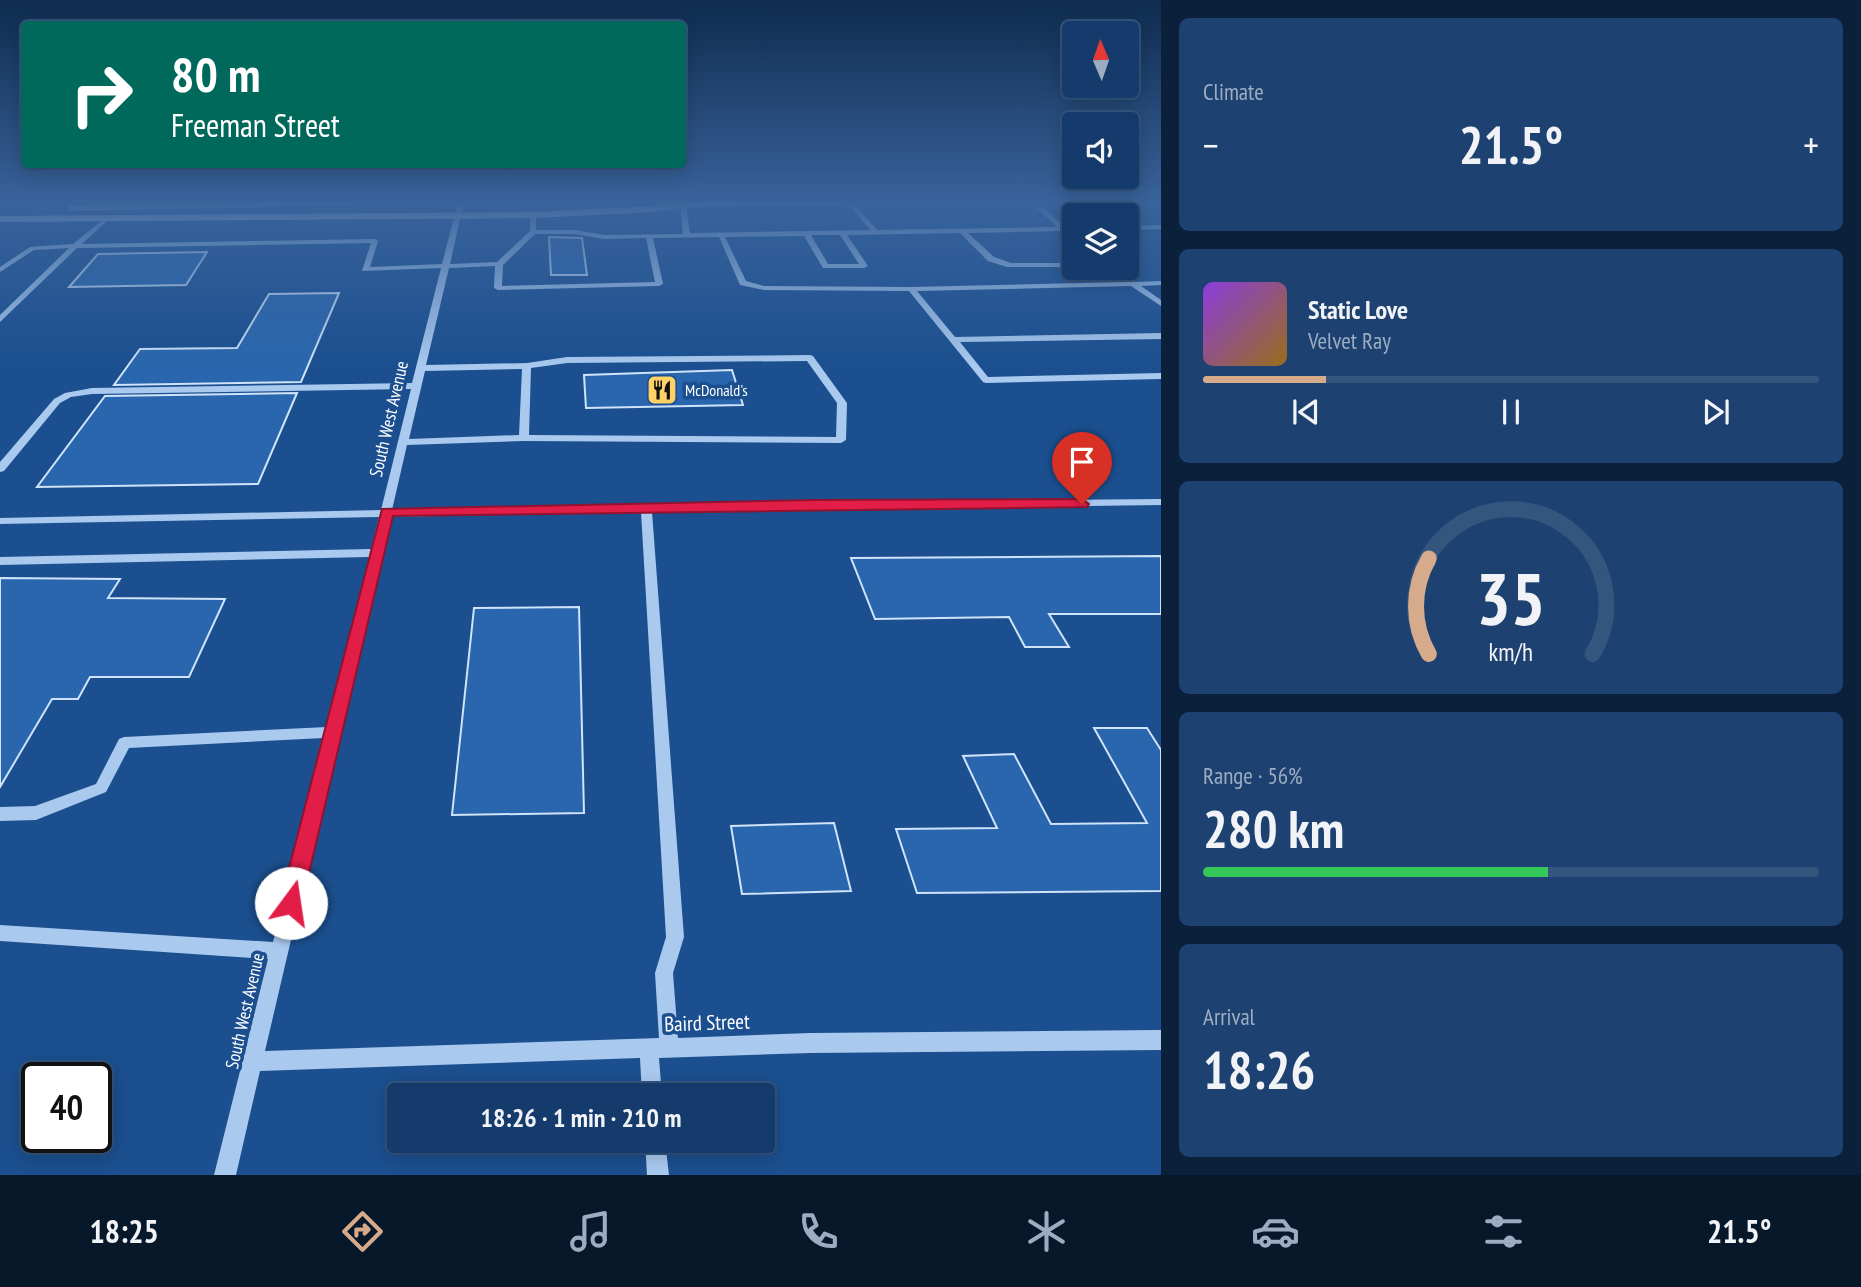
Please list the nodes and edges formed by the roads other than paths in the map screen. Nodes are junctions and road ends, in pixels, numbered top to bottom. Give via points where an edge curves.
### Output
1 (19, 257) edge
2 (64, 257) edge
3 (369, 257) edge
4 (448, 257) edge
5 (507, 257) edge
6 (653, 257) edge
7 (731, 257) edge
8 (820, 257) edge
9 (858, 257) edge
10 (989, 257) edge
11 (499, 264) junction
12 (446, 265) junction
13 (1062, 265) edge
14 (0, 270) edge
15 (1128, 280) edge
16 (1161, 283) edge
17 (1133, 284) junction
18 (911, 289) junction
19 (1161, 304) edge
20 (0, 320) edge
21 (1161, 336) edge
22 (953, 340) junction
23 (527, 366) junction
24 (420, 368) junction
25 (1161, 376) edge
26 (416, 386) junction
27 (524, 438) junction
28 (404, 442) junction
29 (0, 469) edge
30 (1161, 502) edge
31 (646, 508) junction
32 (387, 512) junction
33 (0, 521) edge
34 (377, 553) junction
35 (0, 561) edge
36 (334, 732) junction
37 (0, 814) edge
38 (0, 933) edge
39 (279, 951) junction
40 (1161, 1040) edge
41 (659, 1048) junction
42 (254, 1061) junction
43 (654, 1083) edge
44 (657, 1153) edge
45 (225, 1175) edge
46 (658, 1175) edge

1 - 14 street
2 - 20 lane
3 - 12 street via 365,269
4 - 12 street, South West Avenue
5 - 11 street
6 - 11 lane via 659,284 498,288
7 - 18 lane via 743,284 764,288
8 - 9 street via 826,266 864,266
10 - 13 lane via 1010,265
11 - 12 street
12 - 24 street, South West Avenue
15 - 17 street
16 - 17 street
17 - 18 street
17 - 19 lane
18 - 22 street
21 - 22 lane
22 - 25 street via 986,380
23 - 24 lane
23 - 27 street
23 - 27 street via 567,360 810,358 842,403 841,440
24 - 26 street, South West Avenue
26 - 28 street, South West Avenue
26 - 29 street via 68,395 57,401
27 - 28 street
28 - 32 street, South West Avenue
30 - 31 street
31 - 32 street
31 - 41 street via 676,937 664,973
32 - 33 street
32 - 34 street, South West Avenue
34 - 35 street
34 - 36 street, South West Avenue
36 - 37 street via 124,743 101,788 36,813
36 - 39 street, South West Avenue
38 - 39 street
39 - 42 street, South West Avenue
40 - 41 street, Baird Street
41 - 42 street, Baird Street
41 - 43 street
42 - 45 street, South West Avenue
44 - 46 street

